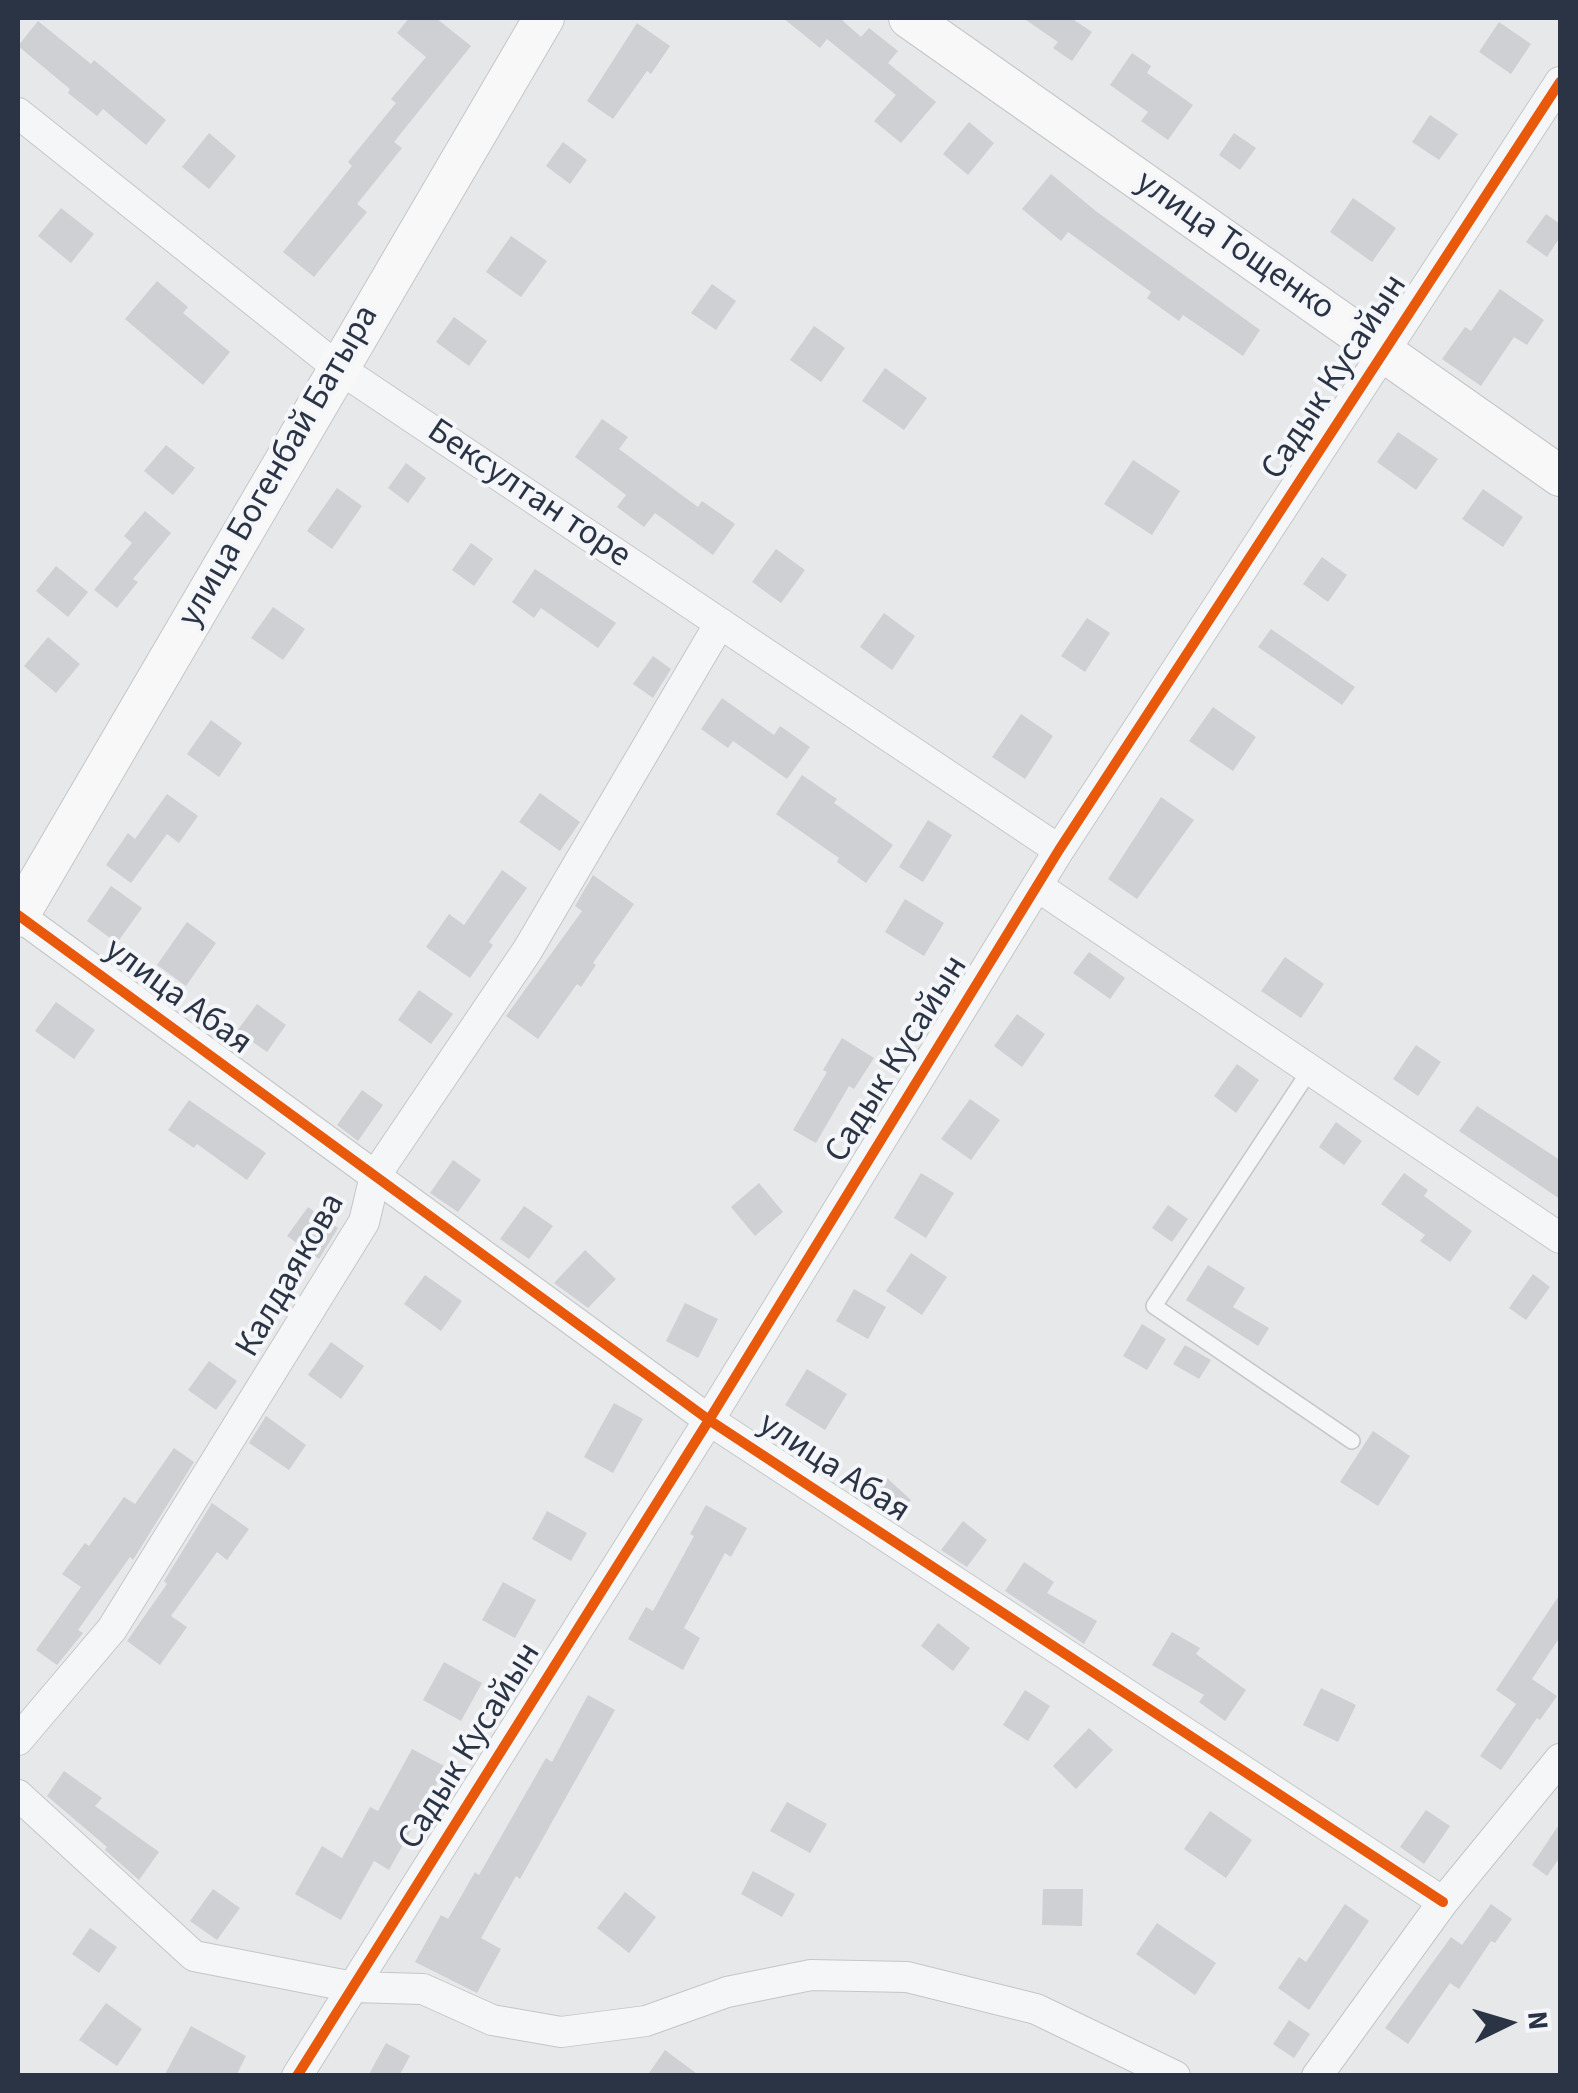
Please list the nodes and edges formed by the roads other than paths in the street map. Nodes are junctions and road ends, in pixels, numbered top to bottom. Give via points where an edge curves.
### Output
1 (544, 18) edge
2 (909, 18) edge
3 (1560, 82) edge
4 (18, 114) edge
5 (1386, 354) junction
6 (338, 367) junction
7 (1560, 476) edge
8 (720, 623) junction
9 (1059, 850) junction
10 (1037, 886) junction
11 (18, 916) edge
12 (1310, 1070) junction
13 (375, 1176) junction
14 (1560, 1238) edge
15 (709, 1420) junction
16 (1352, 1441) dead end
17 (18, 1740) edge
18 (1560, 1759) edge
19 (18, 1795) edge
20 (1443, 1902) junction
21 (353, 1986) junction
22 (297, 2076) edge
23 (1175, 2076) edge
24 (1316, 2076) edge

1 - 6 street, улица Богенбай Батыра
2 - 5 street, улица Тощенко
3 - 5 street, Садык Кусайын
4 - 6 street, Бексултан торе
5 - 7 street, улица Тощенко
5 - 9 street, Садык Кусайын
6 - 8 street, Бексултан торе
6 - 11 street, улица Богенбай Батыра
8 - 9 street, Бексултан торе
8 - 13 street, Калдаякова via 527,951
9 - 10 street, Садык Кусайын
10 - 12 street
10 - 15 street, Садык Кусайын
11 - 13 street, улица Абая
12 - 14 street
12 - 16 lane via 1154,1306
13 - 15 street, улица Абая
13 - 17 street, Калдаякова via 364,1222 112,1629
15 - 20 street, улица Абая
15 - 21 street, Садык Кусайын
18 - 20 street
19 - 21 street via 194,1956
20 - 24 street
21 - 22 street, Садык Кусайын
21 - 23 street via 423,1989 492,2020 561,2032 646,2022 727,1992 811,1974 906,1978 1036,2010

